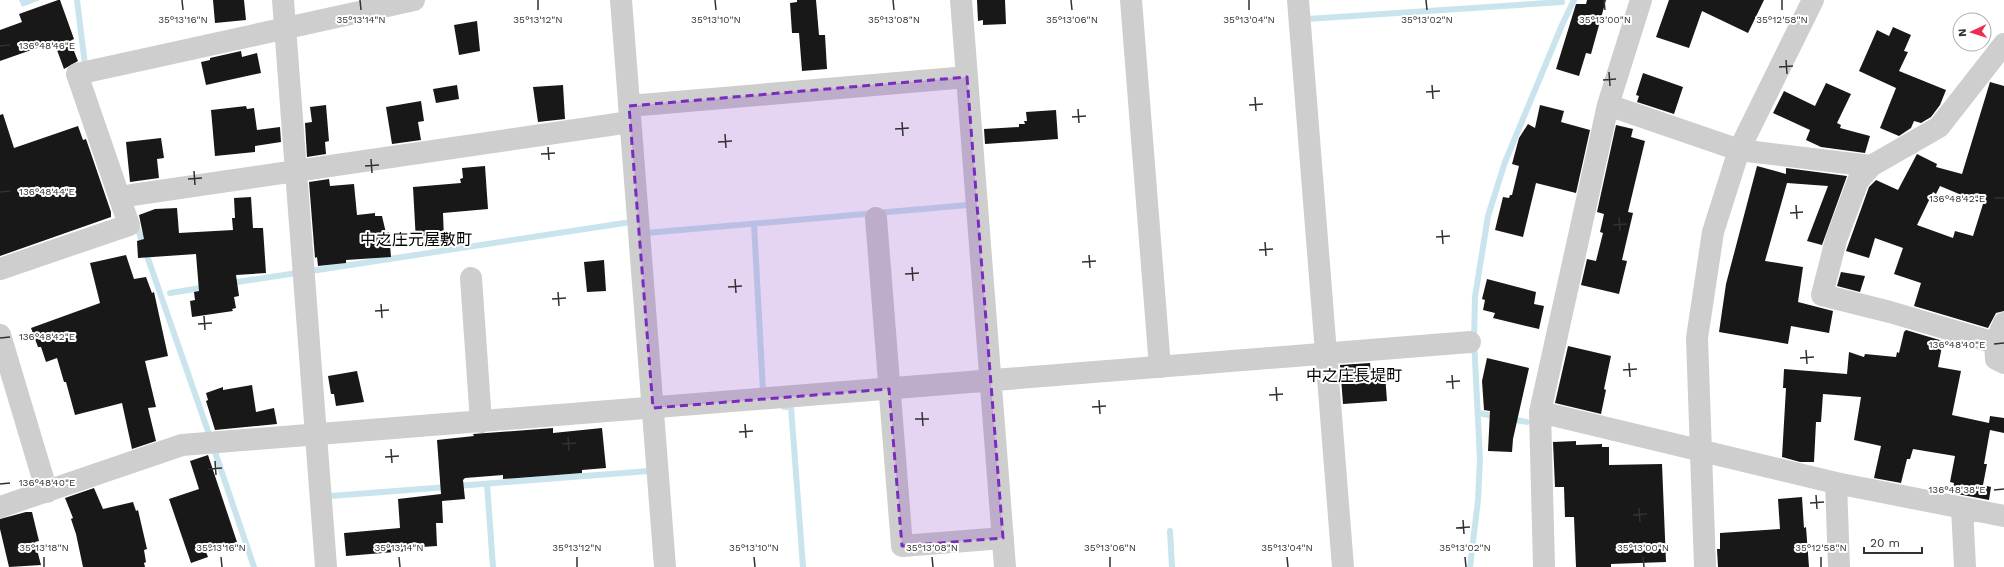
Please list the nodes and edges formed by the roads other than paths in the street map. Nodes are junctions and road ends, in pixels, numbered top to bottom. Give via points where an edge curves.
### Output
1 (283, 0) edge
2 (414, 0) edge
3 (621, 0) edge
4 (961, 0) edge
5 (1131, 0) edge
6 (1298, 0) edge
7 (1641, 0) edge
8 (1813, 0) edge
9 (285, 29) junction
10 (2004, 44) edge
11 (967, 77) junction
12 (1608, 105) junction
13 (630, 114) junction
14 (1739, 150) junction
15 (1871, 166) junction
16 (296, 171) junction
17 (132, 195) dead end
18 (876, 218) dead end
19 (0, 269) edge
20 (471, 278) dead end
21 (2004, 323) edge
22 (0, 335) edge
23 (1470, 342) dead end
24 (1995, 343) junction
25 (1326, 354) junction
26 (2004, 363) edge
27 (1160, 367) junction
28 (990, 381) junction
29 (889, 389) junction
30 (653, 408) junction
31 (1540, 412) junction
32 (482, 422) junction
33 (316, 435) junction
34 (1702, 452) junction
35 (1836, 484) junction
36 (46, 492) junction
37 (0, 507) edge
38 (1962, 508) junction
39 (2004, 516) edge
40 (1003, 538) junction
41 (326, 567) edge
42 (665, 567) edge
43 (1005, 567) edge
44 (1343, 567) edge
45 (1544, 567) edge
46 (1705, 567) edge
47 (1839, 567) edge
48 (1965, 567) edge

1 - 9 street
2 - 9 street
3 - 13 street
4 - 11 street
5 - 27 street
6 - 25 street
7 - 12 street
8 - 14 street
9 - 16 street
9 - 19 street via 77,74 129,225
10 - 15 street via 1939,127
11 - 13 street
11 - 28 street
12 - 14 street
12 - 31 street
13 - 16 street
13 - 30 street
14 - 15 street
14 - 34 street via 1712,232 1697,338
15 - 24 street via 1855,188 1836,240 1822,295
16 - 17 street
16 - 33 street
18 - 29 street
20 - 32 street
21 - 24 street
22 - 36 street
23 - 25 street
24 - 26 street via 1996,359
25 - 27 street
25 - 44 street
27 - 28 street
28 - 29 street
28 - 40 street
29 - 30 street
29 - 40 street via 902,546
30 - 32 street
30 - 42 street
31 - 34 street
31 - 45 street
32 - 33 street
33 - 36 street via 182,445
33 - 41 street
34 - 35 street
34 - 46 street
35 - 38 street
35 - 47 street
36 - 37 street
38 - 39 street
38 - 48 street
40 - 43 street

